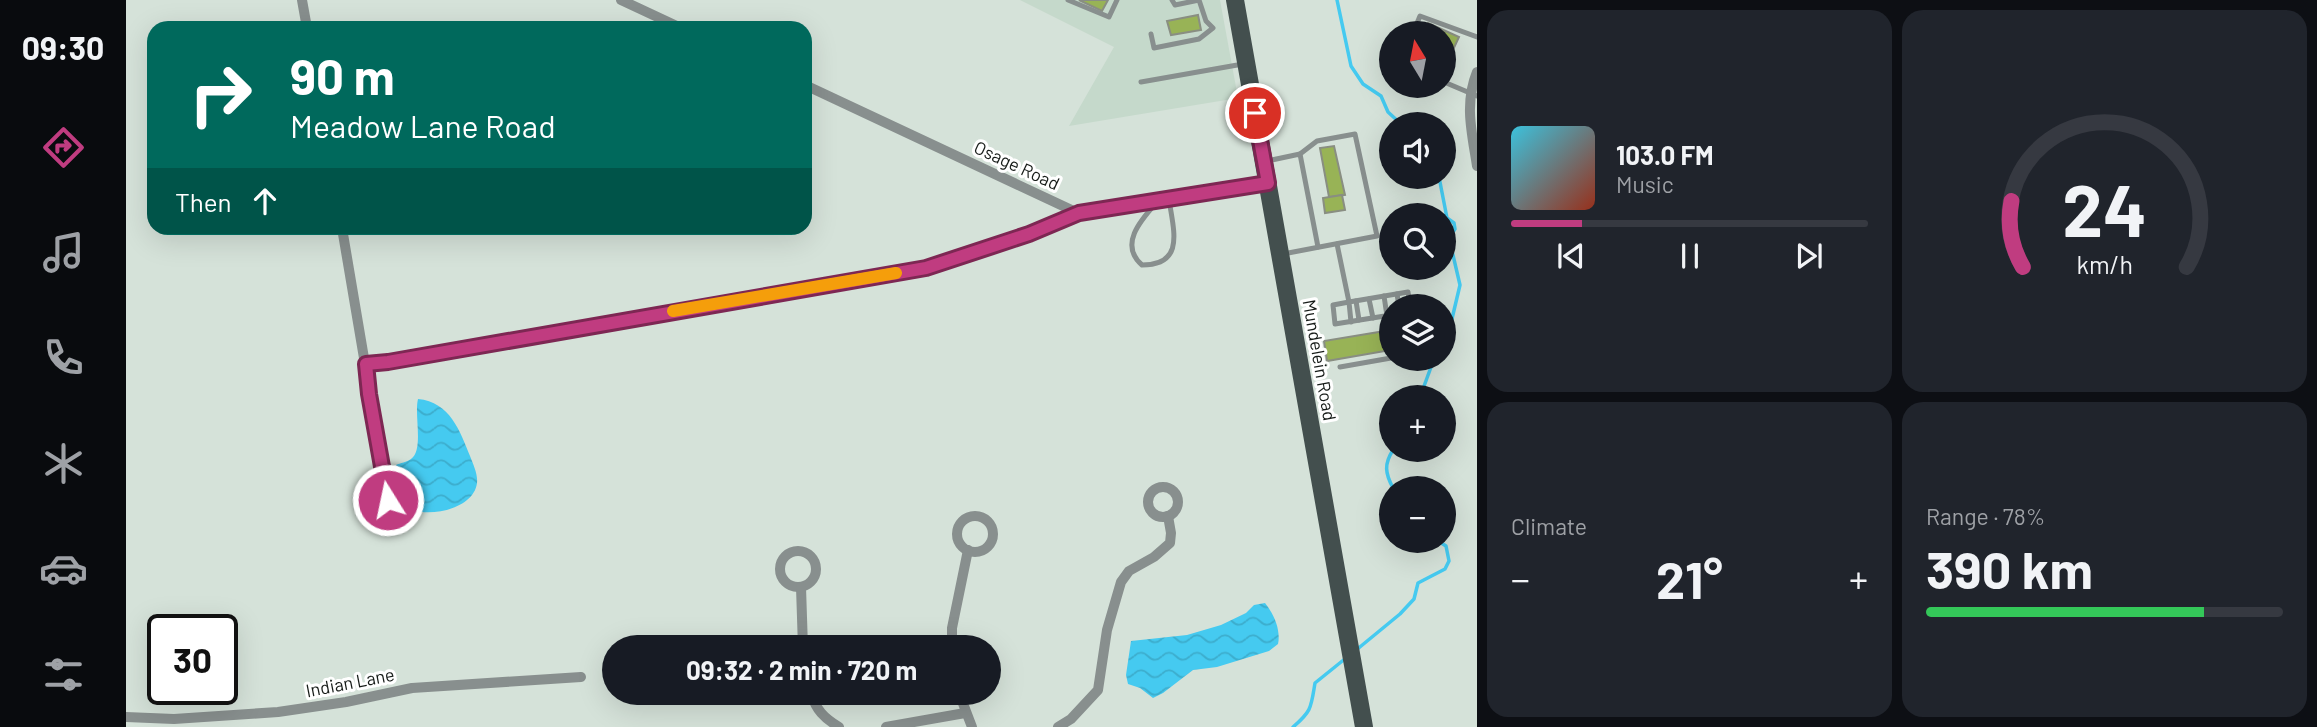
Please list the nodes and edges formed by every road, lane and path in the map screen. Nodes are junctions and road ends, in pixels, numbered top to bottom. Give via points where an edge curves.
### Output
1 (302, 0) edge
2 (621, 0) edge
3 (1068, 0) edge
4 (1117, 0) edge
5 (1172, 0) edge
6 (1235, 0) edge
7 (306, 21) edge
8 (666, 21) edge
9 (1418, 21) edge
10 (1434, 21) edge
11 (1456, 29) edge
12 (1151, 34) dead end
13 (1477, 37) edge
14 (1246, 64) junction
15 (1477, 72) edge
16 (1141, 82) dead end
17 (1456, 87) edge
18 (812, 88) edge
19 (1473, 95) edge
20 (1300, 154) junction
21 (1264, 162) junction
22 (1477, 166) edge
23 (1268, 183) junction
24 (1164, 200) junction
25 (1079, 213) junction
26 (343, 235) edge
27 (1337, 244) junction
28 (1318, 247) junction
29 (1280, 254) junction
30 (1397, 294) edge
31 (1408, 294) edge
32 (1379, 297) edge
33 (1369, 299) junction
34 (1356, 301) junction
35 (1349, 303) junction
36 (1379, 317) edge
37 (1373, 318) junction
38 (1359, 320) junction
39 (1352, 322) junction
40 (1379, 360) edge
41 (366, 364) junction
42 (1340, 367) dead end
43 (388, 500) dead end
44 (1168, 516) dead end
45 (968, 550) dead end
46 (800, 587) dead end
47 (802, 635) edge
48 (952, 635) edge
49 (581, 677) dead end
50 (816, 705) edge
51 (963, 705) edge
52 (965, 713) junction
53 (126, 717) edge
54 (839, 727) edge
55 (886, 727) edge
56 (972, 727) edge
57 (1058, 727) edge
58 (1364, 727) edge

1 - 7 street
2 - 8 street
3 - 4 lane via 1106,17 1112,15
5 - 12 lane via 1175,5 1199,0 1206,22 1213,28 1199,40 1154,48
6 - 14 main road, Mundelein Road
9 - 10 lane via 1420,16
11 - 13 lane
14 - 16 lane
14 - 21 main road, Mundelein Road
15 - 19 street
17 - 19 lane
18 - 25 street, Osage Road
19 - 22 street via 1469,118
20 - 21 lane
20 - 27 lane via 1317,141 1355,134 1377,236
20 - 28 lane
21 - 23 main road, Mundelein Road
23 - 24 street
23 - 29 main road, Mundelein Road
24 - 24 lane via 1142,218 1132,238 1130,249 1142,265 1154,265 1171,253 1175,240
24 - 25 street
25 - 41 street via 926,268
26 - 41 street
27 - 28 lane
27 - 35 lane
28 - 29 lane
29 - 58 main road, Mundelein Road
30 - 31 lane
32 - 33 lane
33 - 34 lane
33 - 37 lane
34 - 35 lane
34 - 38 lane
35 - 39 lane
35 - 39 lane via 1333,305 1335,324
36 - 37 lane
37 - 38 lane
38 - 39 lane
40 - 42 lane
41 - 43 street
44 - 57 street via 1170,543 1129,571 1121,582 1107,630 1098,690 1072,719
45 - 48 street
46 - 47 street
49 - 53 street, Indian Lane via 411,688 278,712 174,719
50 - 54 street
51 - 52 street
52 - 55 street
52 - 56 street

